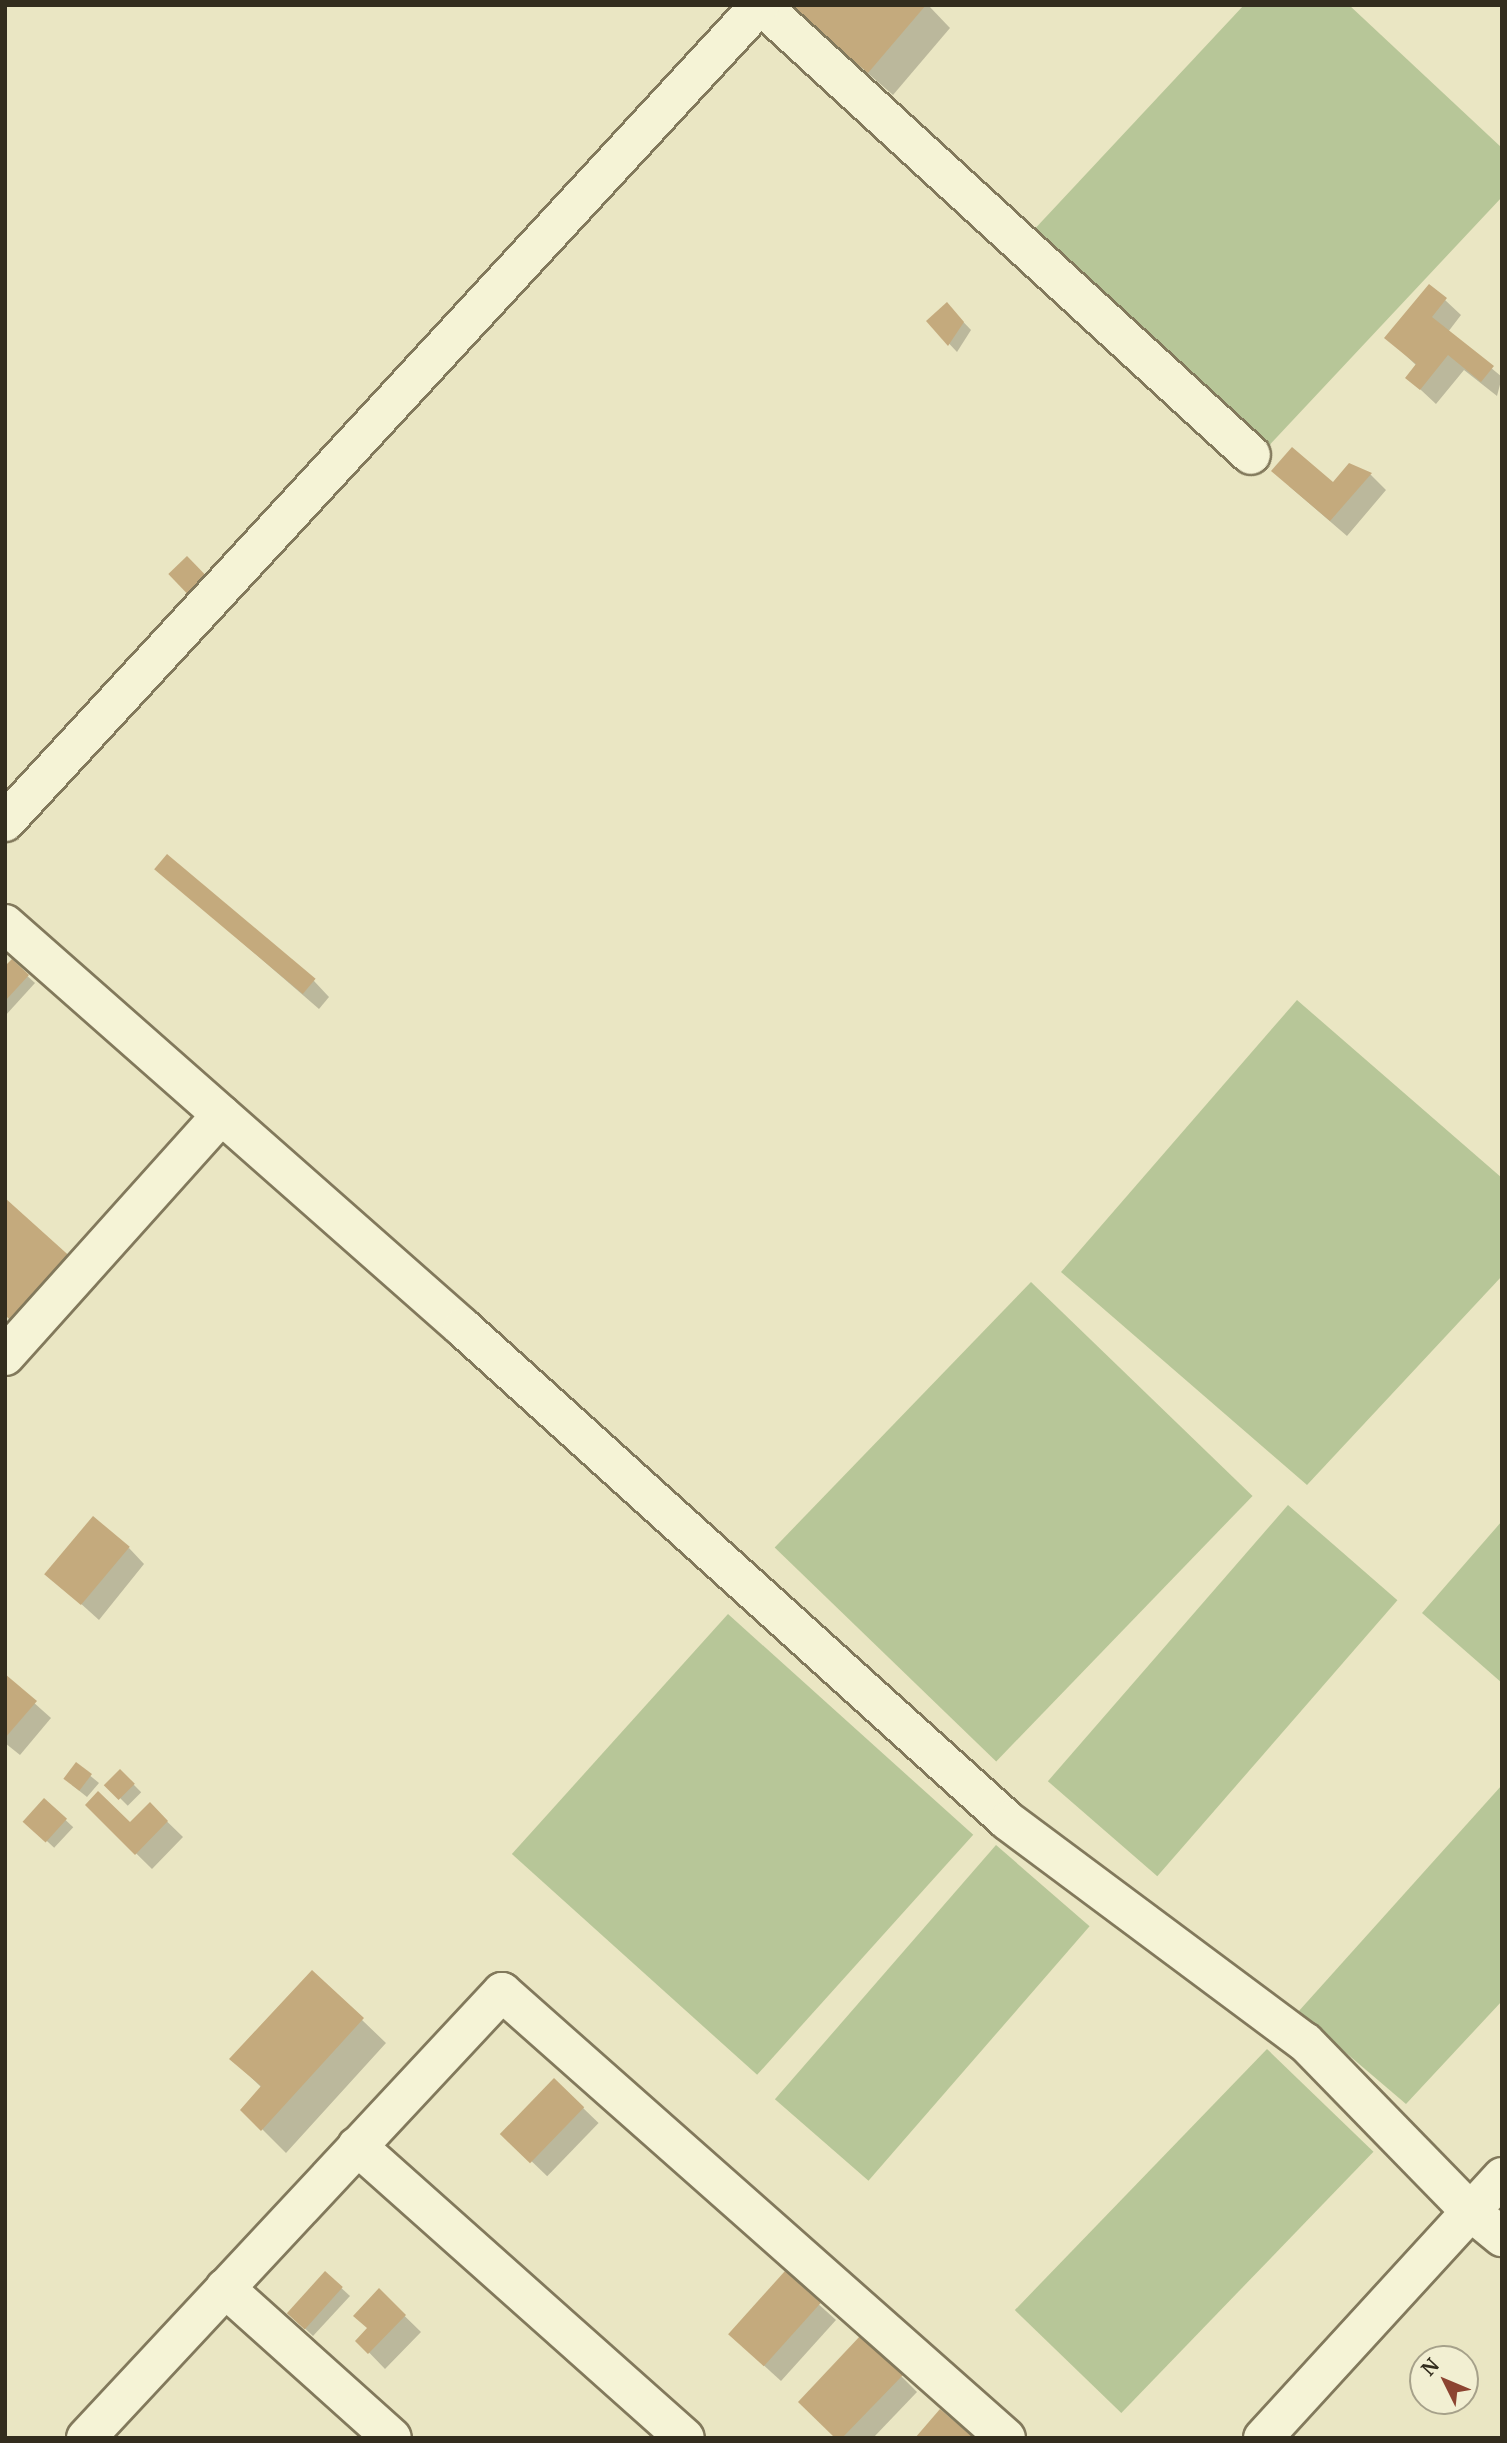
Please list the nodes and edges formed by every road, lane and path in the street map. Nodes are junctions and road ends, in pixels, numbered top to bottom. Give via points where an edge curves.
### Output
1 (761, 5) edge
2 (1251, 455) dead end
3 (5, 822) edge
4 (5, 924) edge
5 (221, 1115) junction
6 (5, 1356) edge
7 (357, 2147) junction
8 (1502, 2176) edge
9 (1469, 2210) junction
10 (1502, 2237) edge
11 (225, 2288) junction
12 (86, 2438) edge
13 (392, 2438) edge
14 (685, 2438) edge
15 (1006, 2438) edge
16 (1264, 2438) edge

1 - 2 street
1 - 3 street
4 - 5 street
5 - 6 street
5 - 9 street via 1007,1821 1304,2042
7 - 11 street
7 - 14 street
7 - 15 street via 502,1992
8 - 9 street
9 - 10 street
9 - 16 street
11 - 12 street
11 - 13 street

